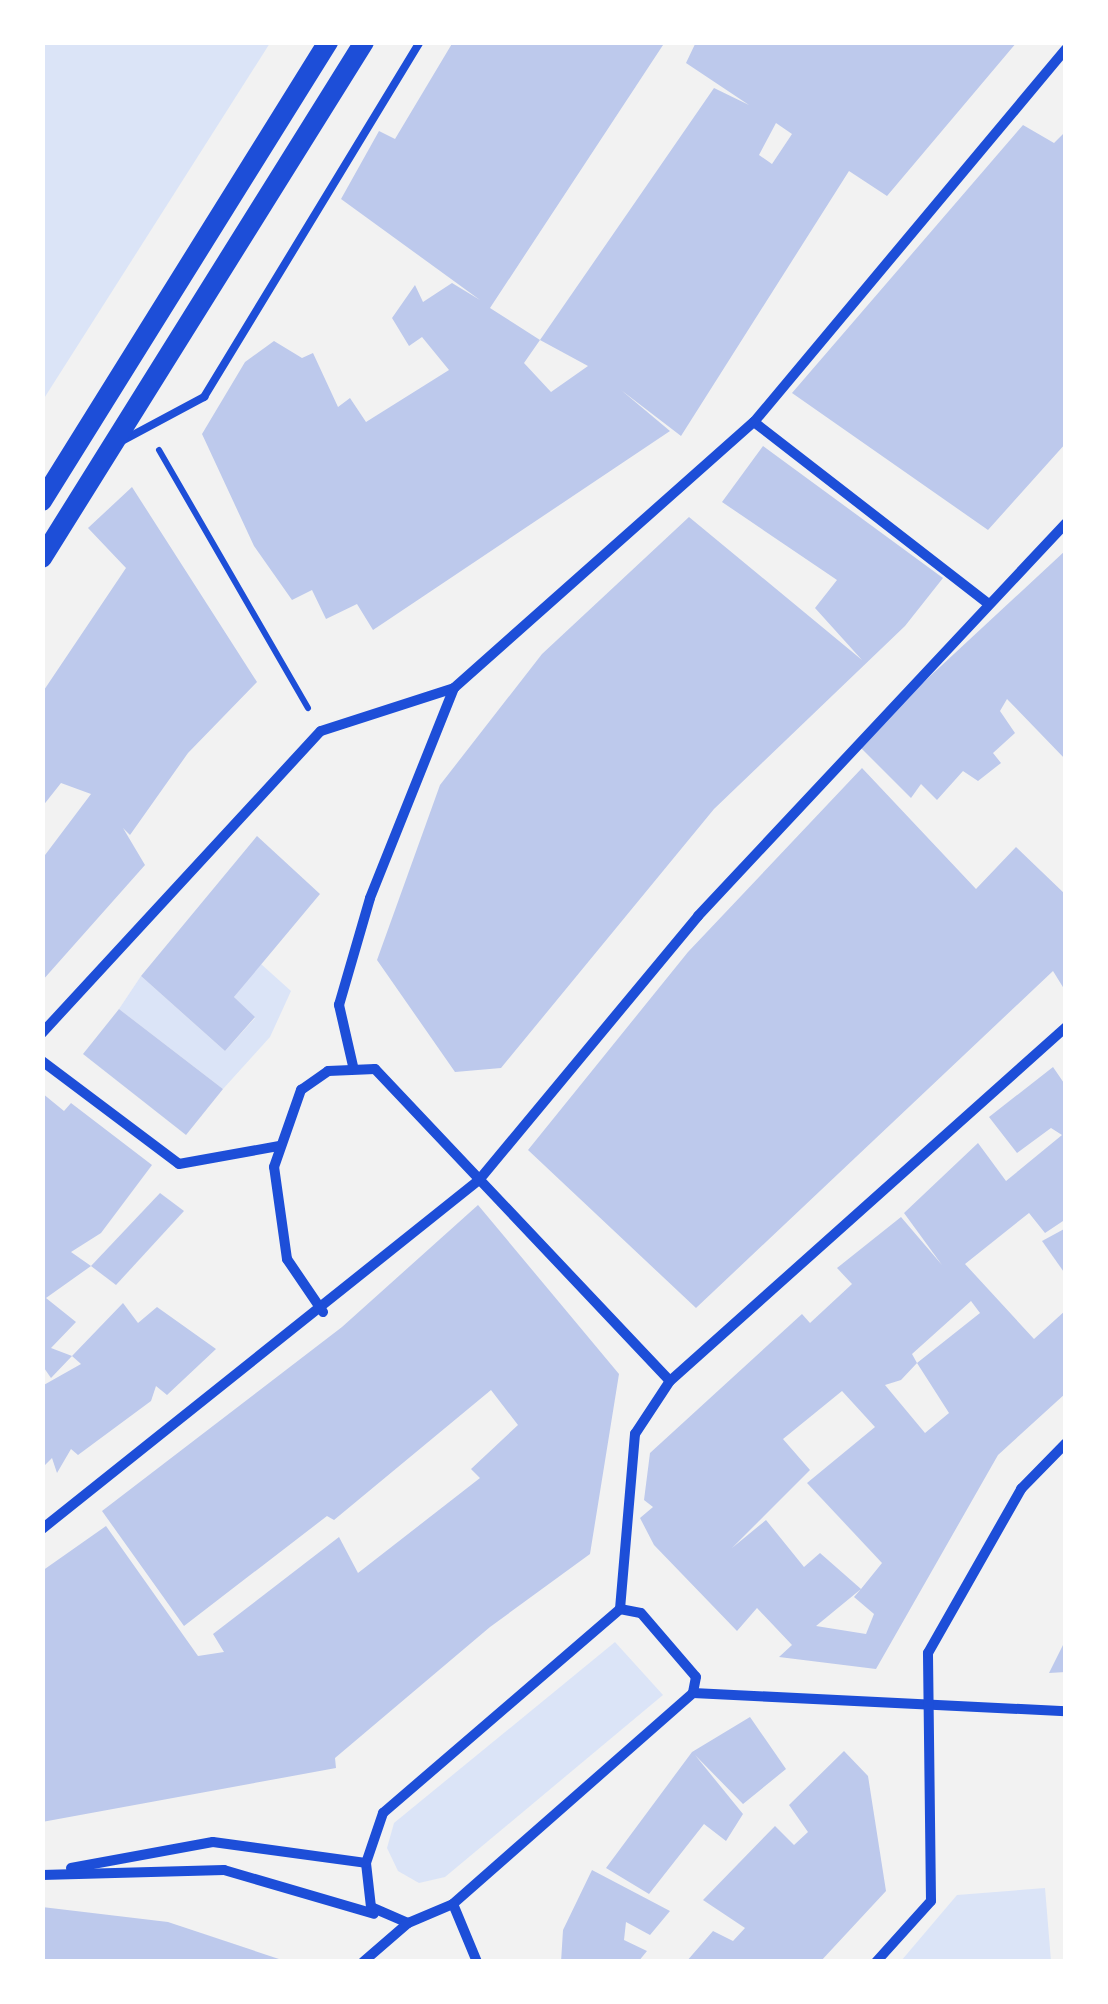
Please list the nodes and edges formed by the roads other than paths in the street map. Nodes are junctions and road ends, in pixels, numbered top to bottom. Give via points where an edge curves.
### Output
1 (328, 42) edge
2 (364, 42) edge
3 (420, 42) edge
4 (1066, 49) edge
5 (754, 422) junction
6 (114, 444) junction
7 (42, 501) edge
8 (1066, 523) edge
9 (42, 558) edge
10 (990, 604) junction
11 (454, 688) junction
12 (1066, 1027) edge
13 (42, 1033) edge
14 (42, 1061) edge
15 (354, 1066) junction
16 (279, 1146) junction
17 (479, 1180) junction
18 (323, 1312) junction
19 (670, 1381) junction
20 (1066, 1443) edge
21 (42, 1529) edge
22 (620, 1609) junction
23 (693, 1693) junction
24 (925, 1709) junction
25 (1066, 1712) edge
26 (366, 1863) junction
27 (42, 1874) edge
28 (453, 1904) junction
29 (389, 1920) junction
30 (408, 1923) junction
31 (363, 1962) edge
32 (477, 1962) edge
33 (876, 1962) edge

1 - 7 main road
2 - 6 main road
3 - 6 lane via 204,397 150,434
4 - 5 street
5 - 10 street
5 - 11 street
6 - 9 main road
8 - 10 street
10 - 17 street via 698,916
11 - 13 street via 321,731
11 - 15 street via 370,898 339,1005
12 - 19 street
14 - 16 street via 178,1164
15 - 16 street via 301,1090
15 - 17 street via 390,1080
16 - 18 street via 286,1260
17 - 18 street
17 - 19 street
18 - 21 street
19 - 22 street via 636,1434
20 - 24 street via 1021,1489 928,1653
22 - 23 street via 641,1613 696,1677
22 - 26 street via 383,1813
23 - 24 street
23 - 28 street
24 - 25 street
24 - 33 street via 931,1901
26 - 27 street via 213,1842
26 - 29 street via 371,1907
27 - 29 street via 224,1870 327,1893
28 - 30 street
28 - 32 street
29 - 30 street
30 - 31 street

